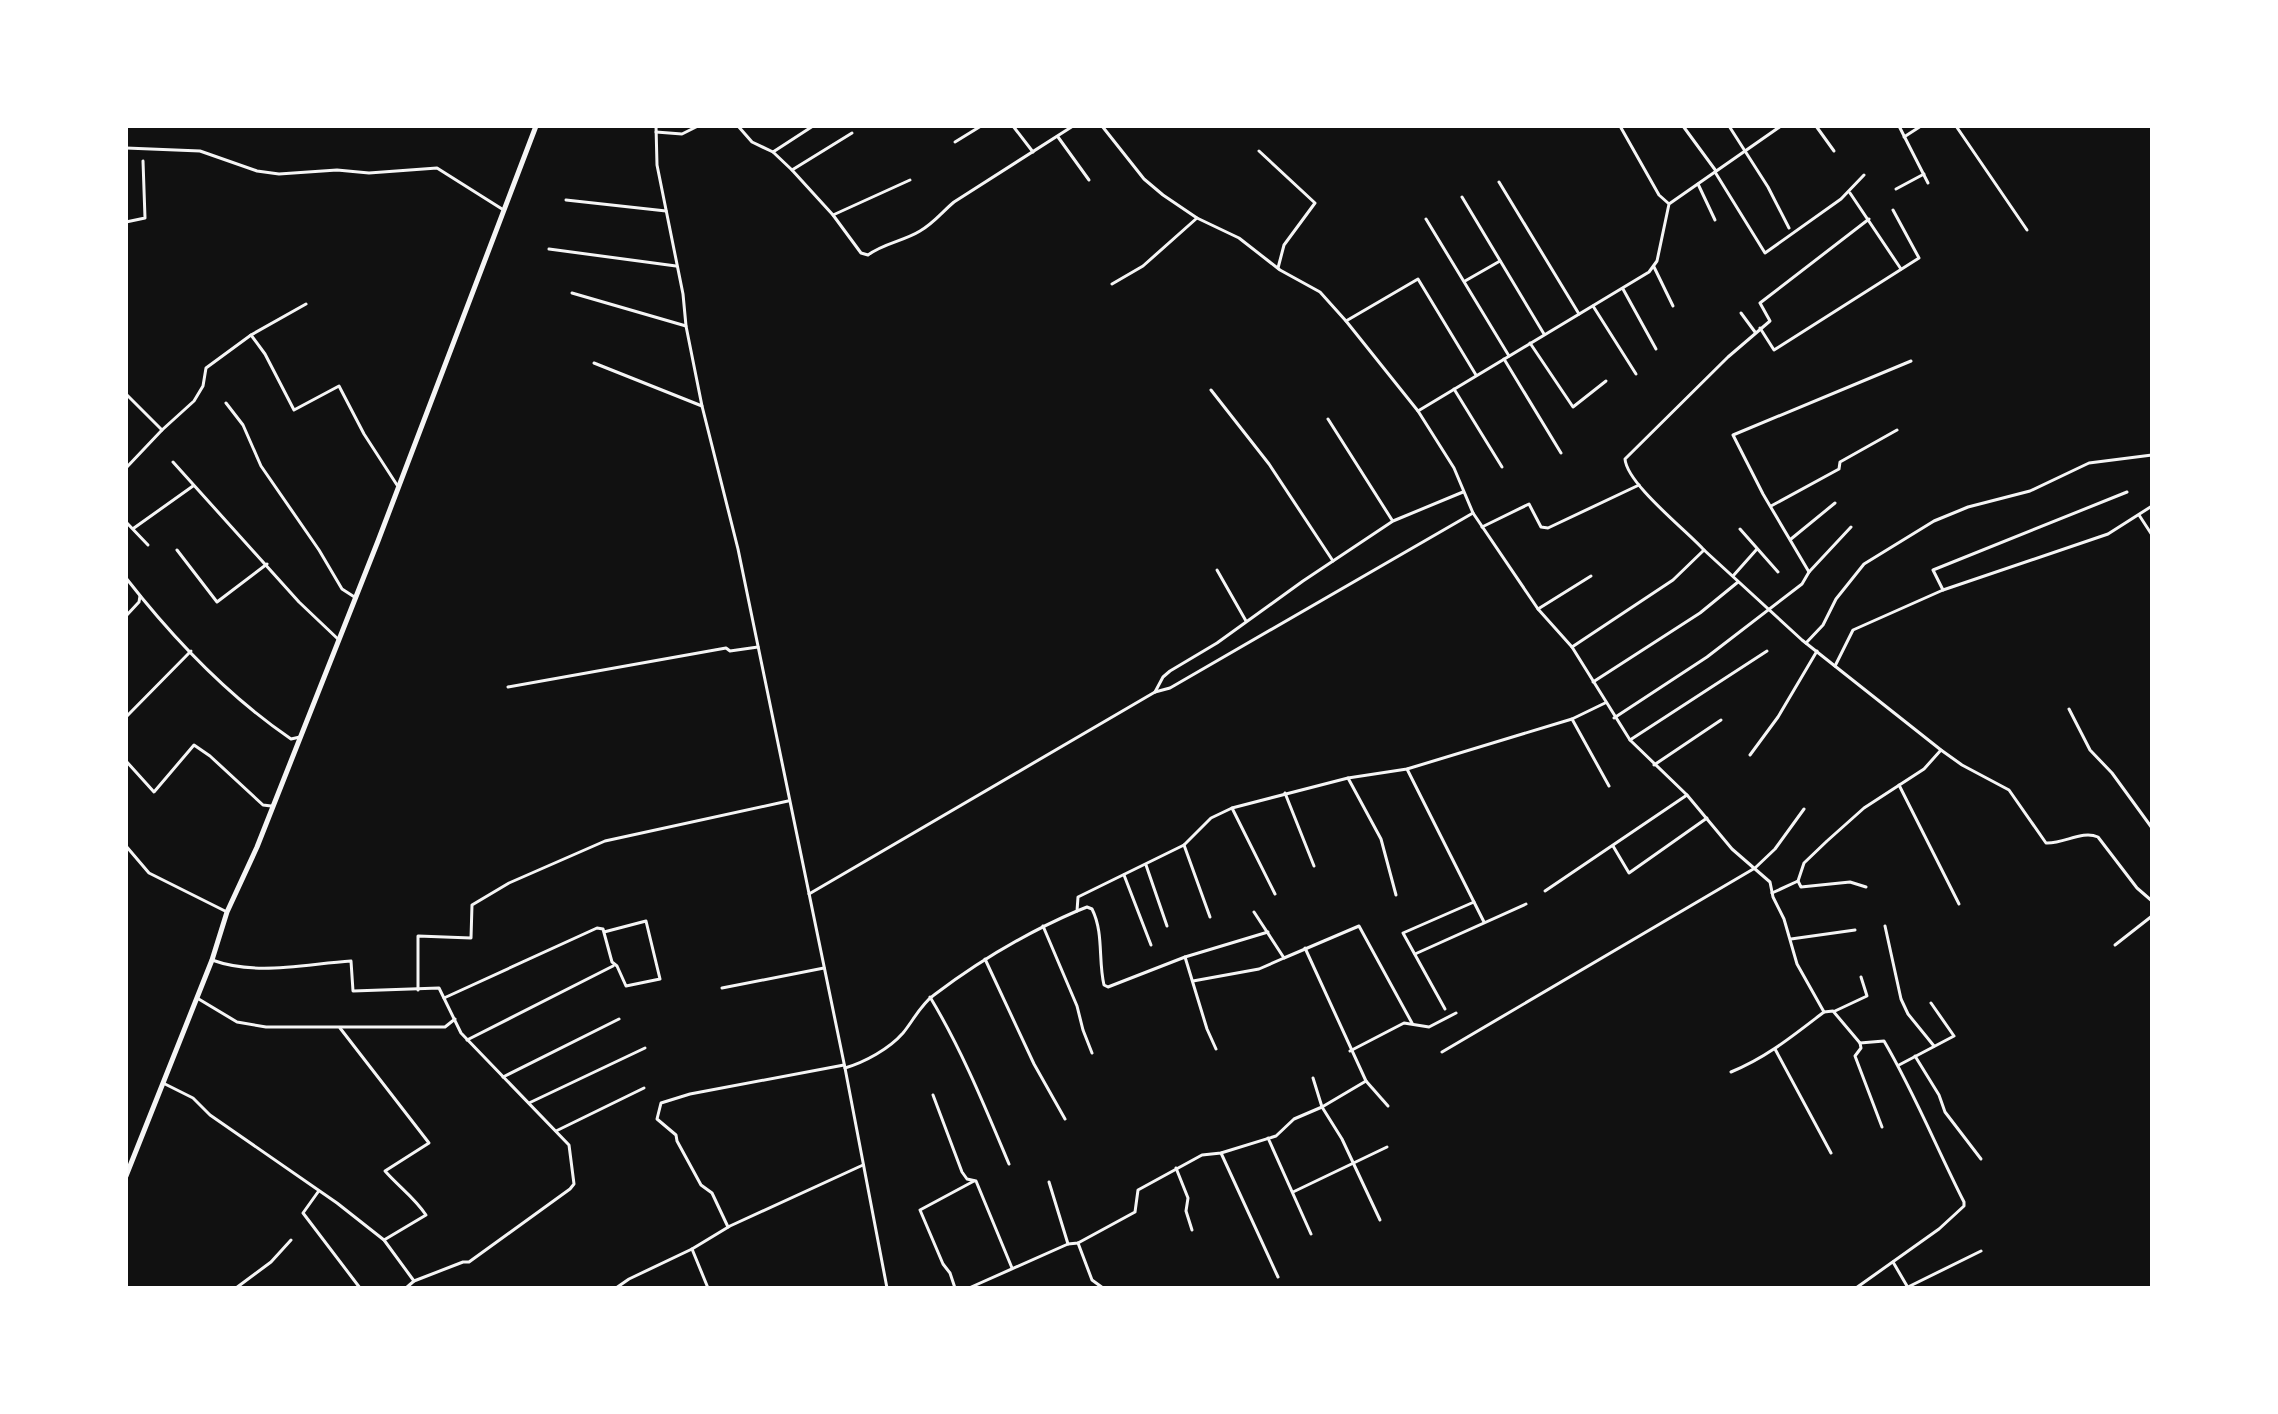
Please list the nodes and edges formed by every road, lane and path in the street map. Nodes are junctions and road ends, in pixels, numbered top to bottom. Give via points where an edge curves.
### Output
1 (536, 126) edge
2 (656, 126) edge
3 (698, 126) edge
4 (738, 126) edge
5 (813, 126) edge
6 (981, 126) edge
7 (1013, 126) edge
8 (1073, 126) edge
9 (1102, 126) edge
10 (1620, 126) edge
11 (1683, 126) edge
12 (1729, 126) edge
13 (1781, 126) edge
14 (1816, 126) edge
15 (1899, 126) edge
16 (1921, 126) edge
17 (1956, 126) edge
18 (656, 132) junction
19 (852, 133) dead end
20 (1058, 137) junction
21 (1904, 137) junction
22 (955, 142) dead end
23 (126, 148) edge
24 (1259, 151) dead end
25 (1745, 151) junction
26 (1834, 151) dead end
27 (773, 152) junction
28 (1033, 152) junction
29 (143, 161) dead end
30 (792, 170) junction
31 (1716, 171) junction
32 (1925, 174) junction
33 (1864, 175) dead end
34 (910, 180) dead end
35 (1089, 180) dead end
36 (1499, 182) dead end
37 (1928, 183) dead end
38 (1698, 184) junction
39 (1896, 189) dead end
40 (1849, 192) junction
41 (1462, 197) dead end
42 (566, 200) dead end
43 (1669, 204) junction
44 (504, 210) junction
45 (1893, 210) dead end
46 (666, 211) junction
47 (833, 215) junction
48 (1197, 218) junction
49 (1426, 219) dead end
50 (1869, 219) junction
51 (1715, 220) dead end
52 (126, 222) edge
53 (1789, 228) dead end
54 (2027, 230) dead end
55 (549, 249) dead end
56 (1500, 261) junction
57 (676, 266) junction
58 (1654, 267) junction
59 (1278, 268) junction
60 (1901, 269) junction
61 (1464, 282) junction
62 (1112, 284) dead end
63 (1623, 288) junction
64 (572, 293) dead end
65 (306, 304) dead end
66 (1593, 306) junction
67 (1673, 306) dead end
68 (1741, 313) dead end
69 (1579, 314) junction
70 (1346, 321) junction
71 (686, 326) junction
72 (1760, 328) junction
73 (1755, 332) junction
74 (251, 335) junction
75 (1544, 335) junction
76 (1530, 343) junction
77 (1656, 349) dead end
78 (1506, 358) junction
79 (1911, 361) dead end
80 (594, 363) dead end
81 (1636, 374) dead end
82 (1476, 375) junction
83 (1606, 381) dead end
84 (1454, 389) junction
85 (1211, 390) dead end
86 (126, 394) edge
87 (226, 403) dead end
88 (702, 406) junction
89 (1418, 411) junction
90 (1328, 419) dead end
91 (162, 430) junction
92 (1897, 430) dead end
93 (1561, 453) dead end
94 (2152, 455) edge
95 (173, 462) dead end
96 (1502, 467) dead end
97 (126, 468) edge
98 (194, 485) junction
99 (1639, 485) junction
100 (399, 486) junction
101 (1463, 492) junction
102 (2127, 492) dead end
103 (1835, 503) dead end
104 (1771, 506) junction
105 (2152, 506) edge
106 (1473, 513) junction
107 (2139, 515) junction
108 (1393, 521) junction
109 (126, 522) edge
110 (1482, 527) junction
111 (1851, 527) dead end
112 (134, 528) junction
113 (1740, 529) dead end
114 (2152, 535) edge
115 (1791, 539) junction
116 (148, 545) dead end
117 (1758, 548) junction
118 (177, 550) dead end
119 (1704, 550) junction
120 (1333, 561) junction
121 (267, 564) junction
122 (1217, 570) dead end
123 (1778, 572) dead end
124 (1809, 572) junction
125 (1591, 576) dead end
126 (1733, 576) junction
127 (126, 578) edge
128 (1738, 581) junction
129 (1943, 590) junction
130 (140, 596) junction
131 (356, 598) junction
132 (1768, 608) junction
133 (1538, 609) junction
134 (126, 616) edge
135 (1246, 621) junction
136 (339, 640) junction
137 (1806, 643) junction
138 (758, 647) junction
139 (1572, 647) junction
140 (191, 651) junction
141 (1767, 651) dead end
142 (1817, 651) junction
143 (1835, 666) junction
144 (1593, 682) junction
145 (508, 687) dead end
146 (1155, 692) junction
147 (1605, 703) junction
148 (2069, 709) dead end
149 (126, 717) edge
150 (1614, 718) junction
151 (1572, 719) junction
152 (1721, 720) dead end
153 (300, 737) junction
154 (1630, 740) junction
155 (1941, 750) junction
156 (1750, 755) dead end
157 (126, 761) edge
158 (1654, 765) junction
159 (1407, 769) junction
160 (1348, 778) junction
161 (1899, 785) junction
162 (1609, 786) dead end
163 (1285, 793) junction
164 (1687, 795) junction
165 (788, 801) junction
166 (272, 806) junction
167 (1232, 808) junction
168 (1804, 809) dead end
169 (1707, 818) junction
170 (2152, 828) edge
171 (1184, 845) junction
172 (126, 846) edge
173 (1613, 846) junction
174 (1146, 865) junction
175 (1314, 866) dead end
176 (1755, 868) junction
177 (1124, 875) junction
178 (1798, 881) junction
179 (1866, 887) dead end
180 (1545, 891) dead end
181 (1772, 893) junction
182 (809, 894) junction
183 (1275, 894) dead end
184 (1396, 895) dead end
185 (2152, 901) edge
186 (1474, 902) junction
187 (1526, 904) dead end
188 (1959, 904) dead end
189 (1077, 911) junction
190 (227, 912) junction
191 (1254, 912) dead end
192 (2152, 916) edge
193 (1210, 917) dead end
194 (1484, 922) junction
195 (1043, 926) junction
196 (1167, 926) dead end
197 (1885, 926) dead end
198 (1855, 930) dead end
199 (604, 932) junction
200 (1268, 932) junction
201 (1791, 939) junction
202 (1151, 945) dead end
203 (2115, 945) dead end
204 (1305, 948) junction
205 (1415, 954) junction
206 (1185, 957) junction
207 (1284, 958) junction
208 (985, 959) junction
209 (212, 960) junction
210 (614, 966) junction
211 (824, 968) junction
212 (1861, 977) dead end
213 (1193, 981) junction
214 (722, 988) dead end
215 (418, 990) junction
216 (930, 997) junction
217 (197, 998) junction
218 (444, 998) junction
219 (1931, 1003) dead end
220 (1445, 1009) dead end
221 (1833, 1011) junction
222 (1824, 1012) junction
223 (1456, 1013) dead end
224 (456, 1019) junction
225 (619, 1019) dead end
226 (1412, 1023) junction
227 (340, 1028) junction
228 (467, 1040) junction
229 (1860, 1043) junction
230 (1934, 1046) junction
231 (645, 1048) dead end
232 (1216, 1049) dead end
233 (1775, 1049) junction
234 (1350, 1051) junction
235 (1442, 1052) dead end
236 (1092, 1053) dead end
237 (1915, 1056) junction
238 (1899, 1065) junction
239 (845, 1066) junction
240 (1731, 1072) dead end
241 (503, 1077) junction
242 (1313, 1078) dead end
243 (1366, 1081) junction
244 (163, 1083) junction
245 (644, 1088) dead end
246 (933, 1095) dead end
247 (529, 1103) junction
248 (1388, 1106) dead end
249 (1322, 1107) junction
250 (1065, 1119) dead end
251 (1882, 1127) dead end
252 (556, 1131) junction
253 (1268, 1138) junction
254 (1387, 1147) dead end
255 (1221, 1153) junction
256 (1831, 1153) dead end
257 (1981, 1159) dead end
258 (1009, 1164) dead end
259 (1353, 1164) junction
260 (863, 1165) junction
261 (1176, 1168) junction
262 (126, 1176) edge
263 (975, 1180) junction
264 (1049, 1182) dead end
265 (318, 1192) junction
266 (1293, 1192) junction
267 (1380, 1220) dead end
268 (728, 1227) junction
269 (1192, 1230) dead end
270 (1311, 1234) dead end
271 (291, 1240) dead end
272 (384, 1240) junction
273 (1078, 1243) junction
274 (1068, 1244) junction
275 (692, 1249) junction
276 (1981, 1251) dead end
277 (1893, 1262) junction
278 (1012, 1268) junction
279 (1278, 1277) dead end
280 (414, 1281) junction
281 (236, 1288) edge
282 (360, 1288) edge
283 (406, 1288) edge
284 (616, 1288) edge
285 (708, 1288) edge
286 (887, 1288) edge
287 (955, 1288) edge
288 (969, 1288) edge
289 (1103, 1288) edge
290 (1856, 1288) edge
291 (1908, 1288) edge

1 - 44 highway
2 - 18 street
3 - 18 street via 682,134
4 - 27 street via 752,142
5 - 27 street
6 - 22 street
7 - 28 street
8 - 20 street
9 - 48 street via 1144,179
10 - 43 street
11 - 31 street
12 - 25 street
13 - 25 street
14 - 26 street
15 - 21 street
16 - 21 street
17 - 54 street
18 - 46 street
19 - 30 street
20 - 28 street
20 - 35 street
21 - 32 street
23 - 44 street via 200,151 279,174 437,168
24 - 59 street via 1315,203 1284,245
25 - 31 street
25 - 53 street
27 - 30 street
28 - 47 street via 954,202 918,233 868,255
29 - 52 street via 145,218
30 - 47 street
31 - 38 street
31 - 40 street via 1765,253
32 - 37 street
32 - 39 street
33 - 40 street
34 - 47 street
36 - 69 street
38 - 43 street
38 - 51 street
40 - 50 street
41 - 56 street
42 - 46 street
43 - 58 street
44 - 100 highway
45 - 60 street via 1919,257
46 - 57 street
48 - 59 street via 1239,238
48 - 62 street via 1143,266
49 - 61 street
50 - 60 street
50 - 72 street via 1760,303 1770,321
55 - 57 street
56 - 61 street
56 - 75 street
57 - 71 street
58 - 63 street
58 - 67 street
59 - 70 street via 1320,292
60 - 72 street via 1774,350
61 - 78 street
63 - 66 street
63 - 77 street
64 - 71 street
65 - 74 street
66 - 69 street
66 - 81 street
68 - 73 street
69 - 75 street
70 - 82 street via 1418,279
70 - 89 street
71 - 88 street
72 - 73 street
73 - 99 street via 1625,459
74 - 91 street via 206,368 194,401
74 - 100 street via 294,410 339,386
75 - 76 street
76 - 78 street
76 - 83 street via 1573,407
78 - 82 street
78 - 93 street
79 - 104 street via 1733,435
80 - 88 street
82 - 84 street
84 - 89 street
84 - 96 street
85 - 120 street via 1269,464
86 - 91 street
87 - 131 street via 342,589
88 - 138 street
89 - 101 street
90 - 108 street
91 - 97 street
92 - 104 street via 1840,462 1839,469 1811,487
94 - 137 street via 2089,463 2030,491 1934,521 1864,564
95 - 98 street
98 - 112 street
98 - 121 street
99 - 110 street via 1548,528 1541,527 1529,504
99 - 119 street
100 - 131 highway
101 - 106 street
101 - 108 street
102 - 129 street via 1933,570
103 - 115 street
104 - 115 street
105 - 107 street
106 - 110 street
106 - 146 street
107 - 114 street
107 - 129 street via 2095,539
108 - 120 street
109 - 112 street
110 - 133 street
111 - 124 street
112 - 116 street
113 - 117 street
115 - 124 street
117 - 123 street
117 - 126 street
118 - 121 street via 217,602
119 - 126 street
119 - 139 street via 1673,580
120 - 135 street
121 - 136 street
122 - 135 street
124 - 132 street via 1802,584
125 - 133 street
126 - 128 street
127 - 130 street
128 - 132 street
128 - 144 street via 1700,613
129 - 143 street via 1853,630
130 - 134 street
130 - 140 street
131 - 136 highway
132 - 137 street
132 - 150 street via 1707,657
133 - 139 street
135 - 146 street via 1163,677
136 - 153 highway
137 - 142 street
138 - 145 street via 726,648
138 - 165 street
139 - 144 street
140 - 149 street
140 - 153 street via 256,713 291,739
141 - 154 street
142 - 143 street
142 - 156 street
143 - 155 street
144 - 147 street
146 - 182 street
147 - 150 street
147 - 151 street
148 - 170 street via 2090,750
150 - 154 street
151 - 159 street
151 - 162 street
152 - 158 street
153 - 166 highway
154 - 158 street
155 - 161 street
155 - 185 street via 2009,790 2046,843 2098,837
157 - 166 street via 154,792 194,745 263,805
158 - 164 street
159 - 160 street
159 - 186 street
160 - 163 street
160 - 184 street via 1381,839
161 - 178 street via 1864,808 1804,863
161 - 188 street
163 - 167 street
163 - 175 street
164 - 169 street
164 - 173 street
165 - 182 street
165 - 215 street via 605,841 509,883 472,905 471,938 418,936
166 - 190 highway
167 - 171 street via 1211,818
167 - 183 street
168 - 176 street
169 - 173 street via 1629,873
169 - 176 street
171 - 174 street
171 - 193 street
172 - 190 street via 149,873
173 - 180 street
174 - 177 street
174 - 196 street
176 - 181 street via 1770,882
176 - 235 street
177 - 189 street via 1078,897
177 - 202 street
178 - 179 street via 1801,887 1850,882
178 - 181 street
181 - 201 street
182 - 211 street
186 - 194 street
186 - 205 street via 1403,933
187 - 194 street
189 - 195 street
189 - 206 street via 1087,907 1096,915 1108,987
190 - 209 highway
191 - 200 street
192 - 203 street
194 - 205 street
195 - 208 street
195 - 236 street
197 - 230 street via 1901,999
198 - 201 street
199 - 210 street
199 - 210 street via 646,921 660,979 626,986
199 - 218 street via 597,928
200 - 206 street
200 - 207 street
201 - 222 street via 1797,964
204 - 207 street
204 - 226 street via 1359,926
204 - 234 street
205 - 220 street
206 - 213 street
207 - 213 street via 1259,969
208 - 216 street
208 - 250 street
209 - 215 street via 264,969 351,961 353,991
209 - 217 highway
210 - 228 street
211 - 214 street
211 - 239 street
212 - 221 street via 1868,995
213 - 232 street
215 - 218 street via 439,988
216 - 239 street via 900,1037
216 - 258 street via 975,1081
217 - 227 street via 237,1022
217 - 244 highway
218 - 224 street
219 - 230 street via 1955,1035
221 - 222 street
221 - 229 street
222 - 233 street
223 - 226 street via 1429,1027
224 - 227 street via 445,1027
224 - 228 street
225 - 241 street
226 - 234 street
227 - 272 street via 429,1143 385,1171 426,1215
228 - 241 street
229 - 238 street via 1884,1041
229 - 251 street via 1855,1056
230 - 237 street
231 - 247 street
233 - 240 street
233 - 256 street
234 - 243 street
237 - 238 street
237 - 257 street via 1945,1112
238 - 277 street via 1964,1204
239 - 260 street
239 - 268 street via 661,1103 657,1119 676,1135
241 - 247 street
242 - 249 street
243 - 248 street
243 - 249 street
244 - 262 highway
244 - 265 street via 193,1098
245 - 252 street
246 - 263 street via 962,1172
247 - 252 street
249 - 253 street
249 - 259 street
252 - 280 street via 569,1145 574,1184 570,1189 469,1262
253 - 255 street
253 - 266 street
254 - 259 street
255 - 261 street via 1202,1155
255 - 279 street
259 - 266 street
259 - 267 street
260 - 268 street
260 - 286 street
261 - 269 street via 1188,1198
261 - 273 street via 1138,1190 1135,1212
263 - 278 street
263 - 287 street via 920,1210
264 - 274 street
265 - 272 street
265 - 282 street via 303,1213
266 - 270 street
268 - 275 street
271 - 281 street
272 - 280 street
273 - 274 street
273 - 289 street via 1092,1280
274 - 278 street
275 - 284 street
275 - 285 street
276 - 291 street
277 - 290 street
277 - 291 street
278 - 288 street
280 - 283 street

